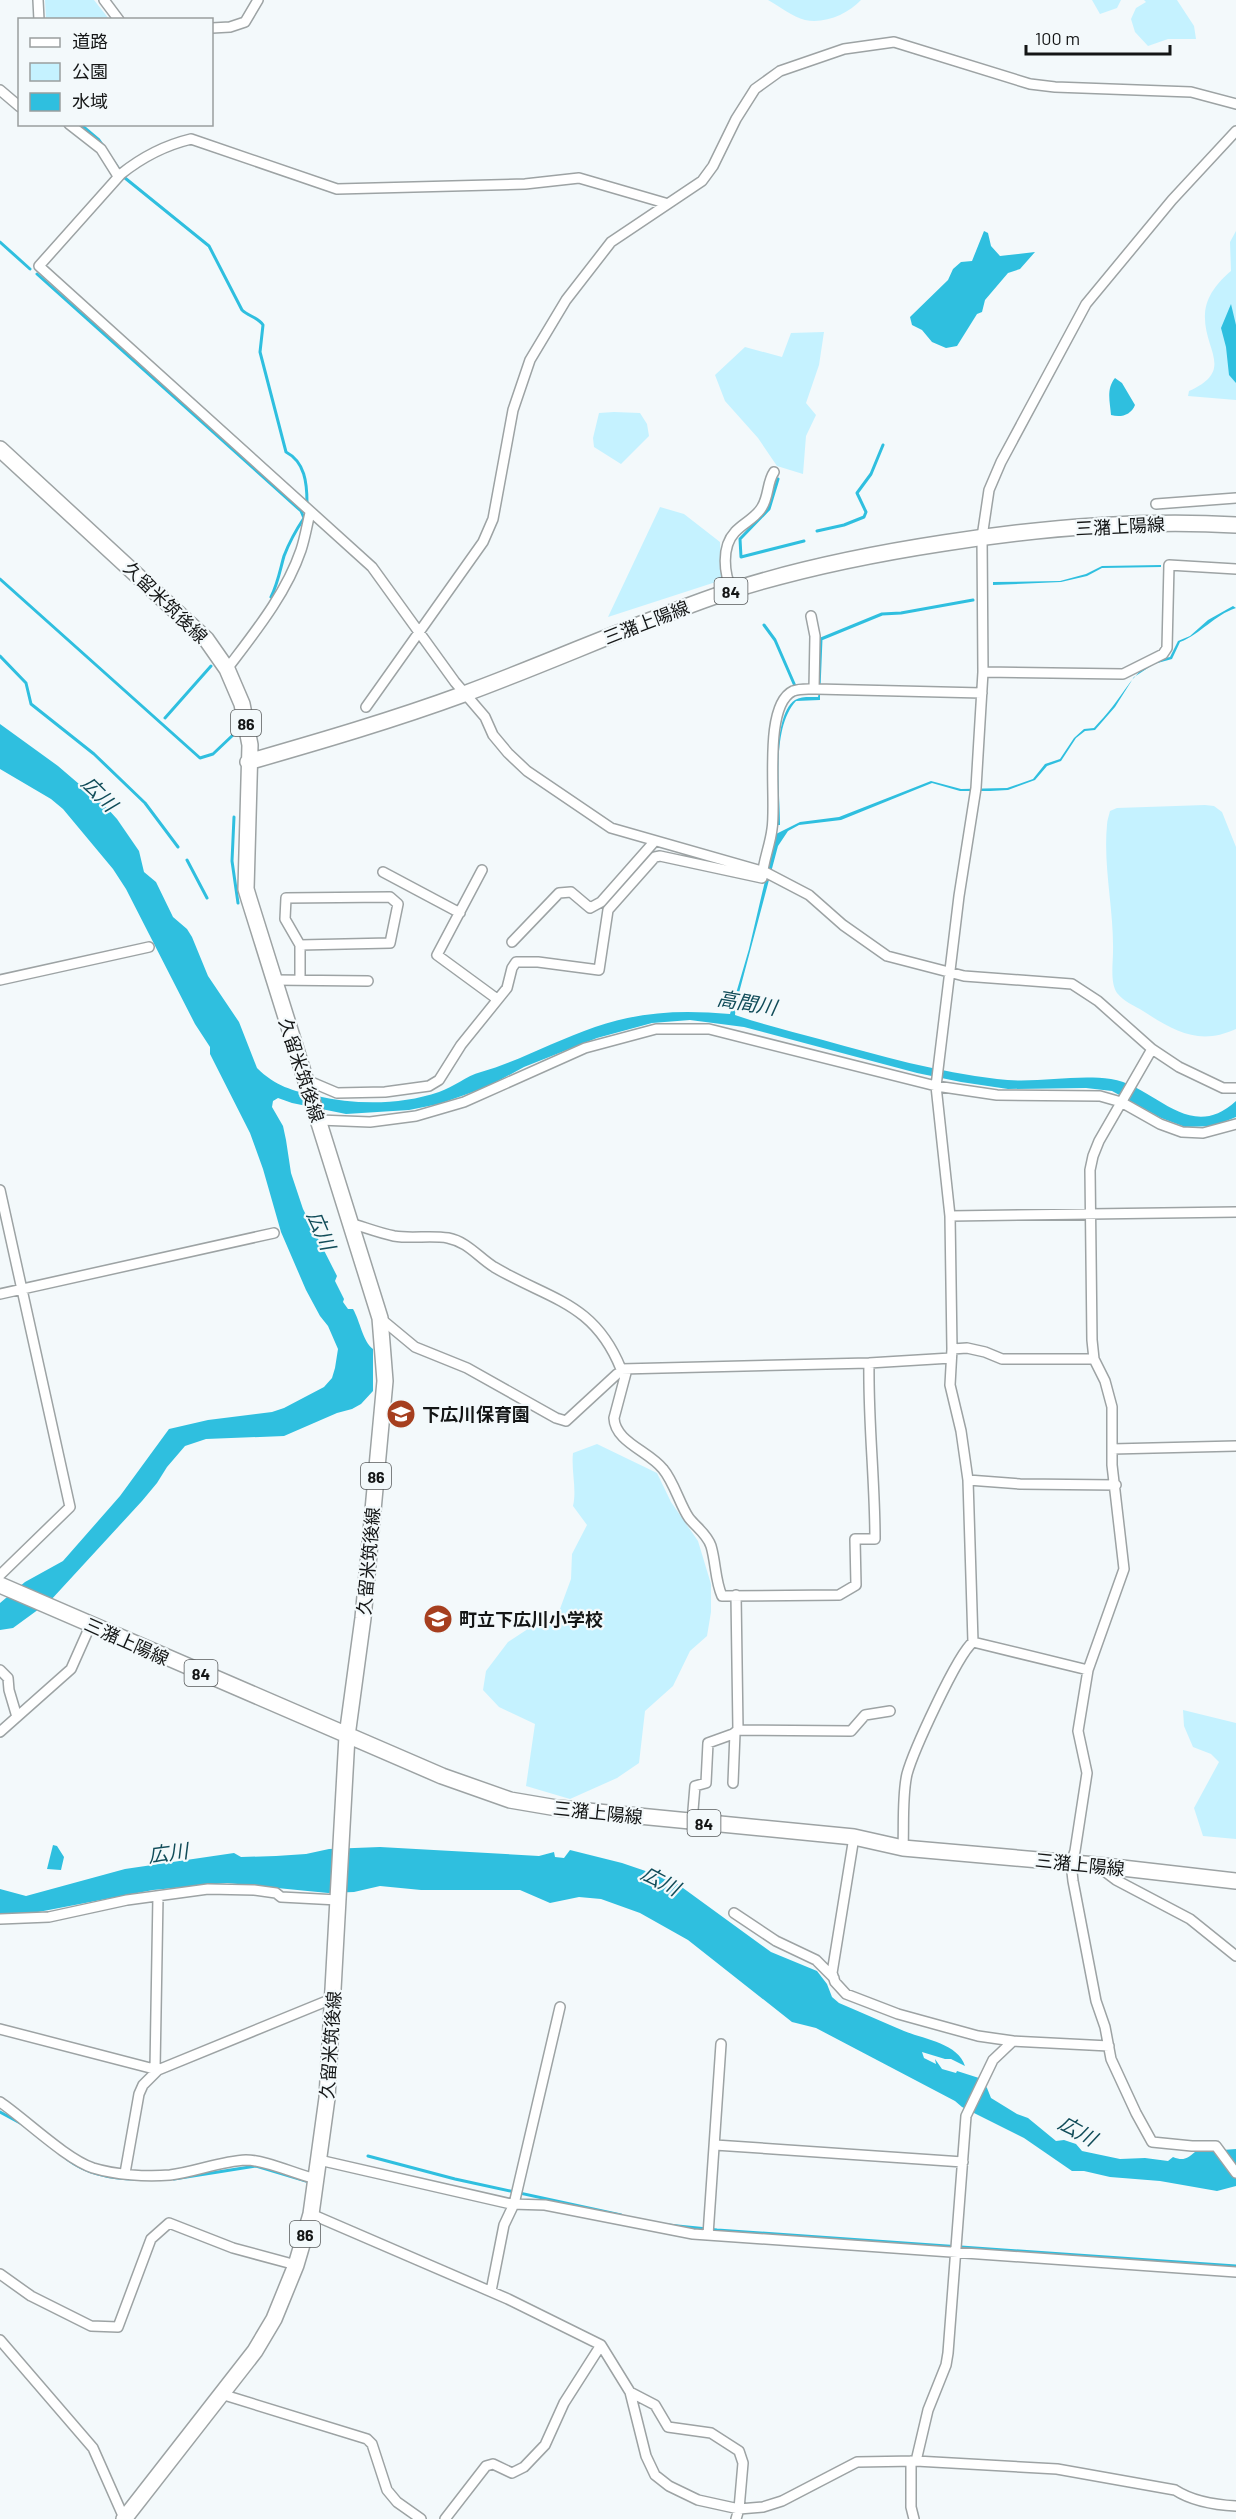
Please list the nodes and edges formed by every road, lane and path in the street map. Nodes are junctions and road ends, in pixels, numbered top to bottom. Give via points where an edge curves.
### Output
1 (38, 0) edge
2 (104, 0) edge
3 (258, 0) edge
4 (39, 18) edge
5 (118, 18) edge
6 (213, 28) edge
7 (0, 90) edge
8 (18, 104) edge
9 (1236, 104) edge
10 (72, 126) edge
11 (1236, 131) edge
12 (121, 174) junction
13 (665, 203) junction
14 (0, 449) edge
15 (774, 472) dead end
16 (1236, 498) edge
17 (1156, 504) dead end
18 (310, 513) junction
19 (1236, 525) edge
20 (982, 537) junction
21 (1236, 569) edge
22 (732, 590) junction
23 (811, 616) dead end
24 (419, 630) junction
25 (227, 669) junction
26 (983, 672) junction
27 (817, 689) junction
28 (982, 693) junction
29 (464, 694) junction
30 (366, 707) dead end
31 (248, 762) junction
32 (654, 842) junction
33 (482, 870) dead end
34 (383, 872) dead end
35 (767, 872) junction
36 (460, 913) junction
37 (512, 942) dead end
38 (300, 945) junction
39 (149, 947) dead end
40 (950, 971) junction
41 (0, 980) edge
42 (274, 980) junction
43 (300, 980) junction
44 (368, 981) dead end
45 (497, 999) junction
46 (1152, 1049) junction
47 (305, 1084) junction
48 (936, 1086) junction
49 (1236, 1088) edge
50 (1123, 1100) junction
51 (318, 1118) junction
52 (1236, 1124) edge
53 (0, 1190) edge
54 (1236, 1212) edge
55 (1091, 1214) junction
56 (950, 1216) junction
57 (350, 1223) junction
58 (274, 1233) dead end
59 (22, 1289) junction
60 (0, 1294) edge
61 (380, 1318) junction
62 (951, 1354) junction
63 (1094, 1359) junction
64 (869, 1363) junction
65 (627, 1369) junction
66 (617, 1374) dead end
67 (1236, 1446) edge
68 (1112, 1449) junction
69 (968, 1480) junction
70 (1116, 1485) junction
71 (1, 1582) edge
72 (736, 1595) junction
73 (91, 1624) junction
74 (973, 1642) junction
75 (0, 1670) edge
76 (1088, 1670) junction
77 (890, 1711) dead end
78 (17, 1717) junction
79 (736, 1731) junction
80 (0, 1732) edge
81 (347, 1736) junction
82 (733, 1783) dead end
83 (692, 1822) junction
84 (854, 1836) junction
85 (903, 1848) junction
86 (1071, 1863) junction
87 (1096, 1865) junction
88 (1236, 1881) edge
89 (158, 1896) junction
90 (338, 1898) junction
91 (734, 1912) dead end
92 (0, 1919) edge
93 (1236, 1956) edge
94 (834, 1978) junction
95 (334, 1998) junction
96 (560, 2007) dead end
97 (0, 2029) edge
98 (1013, 2041) junction
99 (721, 2044) dead end
100 (1108, 2046) junction
101 (156, 2069) junction
102 (0, 2102) edge
103 (715, 2145) junction
104 (319, 2160) junction
105 (963, 2162) junction
106 (125, 2173) junction
107 (1236, 2173) edge
108 (316, 2179) junction
109 (516, 2196) junction
110 (311, 2214) junction
111 (708, 2231) junction
112 (956, 2249) junction
113 (296, 2265) junction
114 (1236, 2272) edge
115 (0, 2274) edge
116 (491, 2292) junction
117 (0, 2340) edge
118 (601, 2345) junction
119 (630, 2392) junction
120 (221, 2394) junction
121 (914, 2461) junction
122 (1236, 2506) edge
123 (740, 2509) junction
124 (124, 2518) edge
125 (421, 2519) edge
126 (445, 2519) edge
127 (736, 2519) edge
128 (914, 2519) edge

1 - 4 street
2 - 5 street
3 - 6 street via 245,22
7 - 8 street
9 - 13 street via 1191,92 1030,84 912,46 876,43 844,49 768,78 755,89 702,181
10 - 12 street via 101,149
11 - 20 street via 1172,200 1086,304 1000,462 990,490
12 - 13 street via 136,162 191,139 337,189 525,184 579,178
12 - 18 street via 39,266
13 - 24 street via 611,242 566,300 530,360 513,410 493,519 483,542
14 - 25 main road, 久留米筑後線 / 86 via 176,609 206,639
15 - 22 street via 765,504 734,533 728,545 725,567
16 - 17 street
18 - 24 street via 372,567
18 - 25 street via 291,575 264,622
19 - 20 main road, 三潴上陽線 / 84 via 1105,525
20 - 22 main road, 三潴上陽線 / 84 via 874,554
20 - 26 street
21 - 26 street via 1169,564 1167,648 1163,654 1123,674
22 - 29 main road, 三潴上陽線 / 84
23 - 27 street
24 - 29 street
24 - 30 street
25 - 31 main road, 久留米筑後線 / 86 via 242,704 250,745
26 - 28 street
27 - 28 street
27 - 35 street via 793,691 778,714 773,736 773,828
28 - 40 street via 976,790
29 - 31 main road, 三潴上陽線 / 84
29 - 32 street via 485,717 501,744 527,771 610,828
31 - 42 main road, 久留米筑後線 / 86 via 246,889
32 - 35 street
32 - 37 street via 601,902 591,908 572,892 559,893
33 - 36 street
34 - 36 street
35 - 40 street via 809,894 887,956
35 - 45 street via 762,878 655,857 608,910 599,970 516,962 507,988
36 - 45 street via 437,955
38 - 38 street via 390,944 398,904 390,897 286,898 285,919
38 - 43 street
39 - 41 street
40 - 46 street via 964,976 1072,984 1098,1001
40 - 48 street
42 - 43 street
42 - 47 main road, 久留米筑後線 / 86
43 - 44 street
45 - 47 street via 439,1080 429,1086 338,1093
46 - 49 street via 1223,1088
46 - 50 street
47 - 51 main road, 久留米筑後線 / 86
48 - 50 street via 998,1095 1100,1095
48 - 51 street via 735,1034 709,1029 656,1029 585,1048 442,1109 390,1120
48 - 56 street
50 - 52 street via 1160,1124 1182,1132 1203,1133
50 - 55 street via 1093,1156
51 - 57 main road, 久留米筑後線 / 86
53 - 59 street
54 - 55 street
55 - 56 street
55 - 63 street
56 - 62 street
57 - 61 main road, 久留米筑後線 / 86
57 - 65 street via 394,1236 449,1238 473,1248 518,1281 558,1298 588,1317 613,1349 621,1369
58 - 59 street
59 - 60 street
59 - 71 street via 70,1507
61 - 66 street via 415,1347 467,1368 566,1421
61 - 81 main road, 久留米筑後線 / 86 via 385,1381 363,1618
62 - 63 street via 967,1348 1002,1359
62 - 64 street
62 - 69 street via 950,1385
63 - 68 street via 1112,1407
64 - 65 street
64 - 72 street via 875,1539 855,1539 856,1585 839,1595
65 - 72 street via 614,1418 618,1433 664,1469 688,1517 711,1544 722,1596
67 - 68 street
68 - 70 street
69 - 70 street
69 - 74 street
70 - 76 street via 1124,1569
71 - 73 main road, 三潴上陽線 / 84
72 - 79 street
73 - 78 street via 71,1669
73 - 81 main road, 三潴上陽線 / 84
74 - 76 street
74 - 85 street via 948,1682 907,1774
75 - 78 street via 8,1678
76 - 86 street via 1078,1731 1087,1773
77 - 79 street via 866,1715 851,1731
78 - 80 street
79 - 82 street
79 - 83 street via 708,1743 706,1783 695,1786
81 - 83 main road, 三潴上陽線 / 84 via 510,1800
81 - 90 main road, 久留米筑後線 / 86
83 - 84 main road, 三潴上陽線 / 84
84 - 85 main road, 三潴上陽線 / 84
84 - 94 street
85 - 86 main road, 三潴上陽線 / 84
86 - 87 main road, 三潴上陽線 / 84
86 - 100 street
87 - 88 main road, 三潴上陽線 / 84
87 - 93 street via 1116,1880 1190,1919
89 - 90 street via 208,1889
89 - 92 street via 49,1917
89 - 101 street
90 - 95 main road, 久留米筑後線 / 86
91 - 94 street via 776,1941 816,1960
94 - 98 street via 846,1994 898,2014 978,2036
95 - 101 street
95 - 104 main road, 久留米筑後線 / 86
96 - 109 street
97 - 101 street
98 - 100 street
98 - 105 street via 993,2060 966,2116
99 - 103 street
100 - 107 street via 1152,2142 1216,2146
101 - 106 street via 139,2094
102 - 106 street via 83,2163
103 - 105 street
103 - 111 street
104 - 108 main road, 久留米筑後線 / 86
104 - 109 street
105 - 112 street
106 - 108 street via 170,2175 245,2160 261,2161
108 - 110 main road, 久留米筑後線 / 86
109 - 111 street via 654,2228
109 - 116 street via 504,2225
110 - 113 main road, 久留米筑後線 / 86
110 - 116 street
111 - 112 street
112 - 114 street
112 - 121 street via 946,2365
113 - 115 street via 233,2248 169,2223 152,2239 118,2327 91,2326 31,2296
113 - 120 main road, 久留米筑後線 / 86 via 274,2319
116 - 118 street
117 - 124 street via 93,2448
118 - 119 street
118 - 126 street via 564,2403 545,2445 512,2473 493,2464 486,2466
119 - 123 street via 654,2475 698,2500
119 - 123 street via 655,2405 668,2427 711,2433 739,2451 743,2463
120 - 124 main road, 久留米筑後線 / 86
120 - 125 street via 367,2439 387,2490
121 - 122 street via 1057,2469 1175,2490 1212,2503
121 - 123 street via 857,2462 782,2500
121 - 128 street
123 - 127 street

